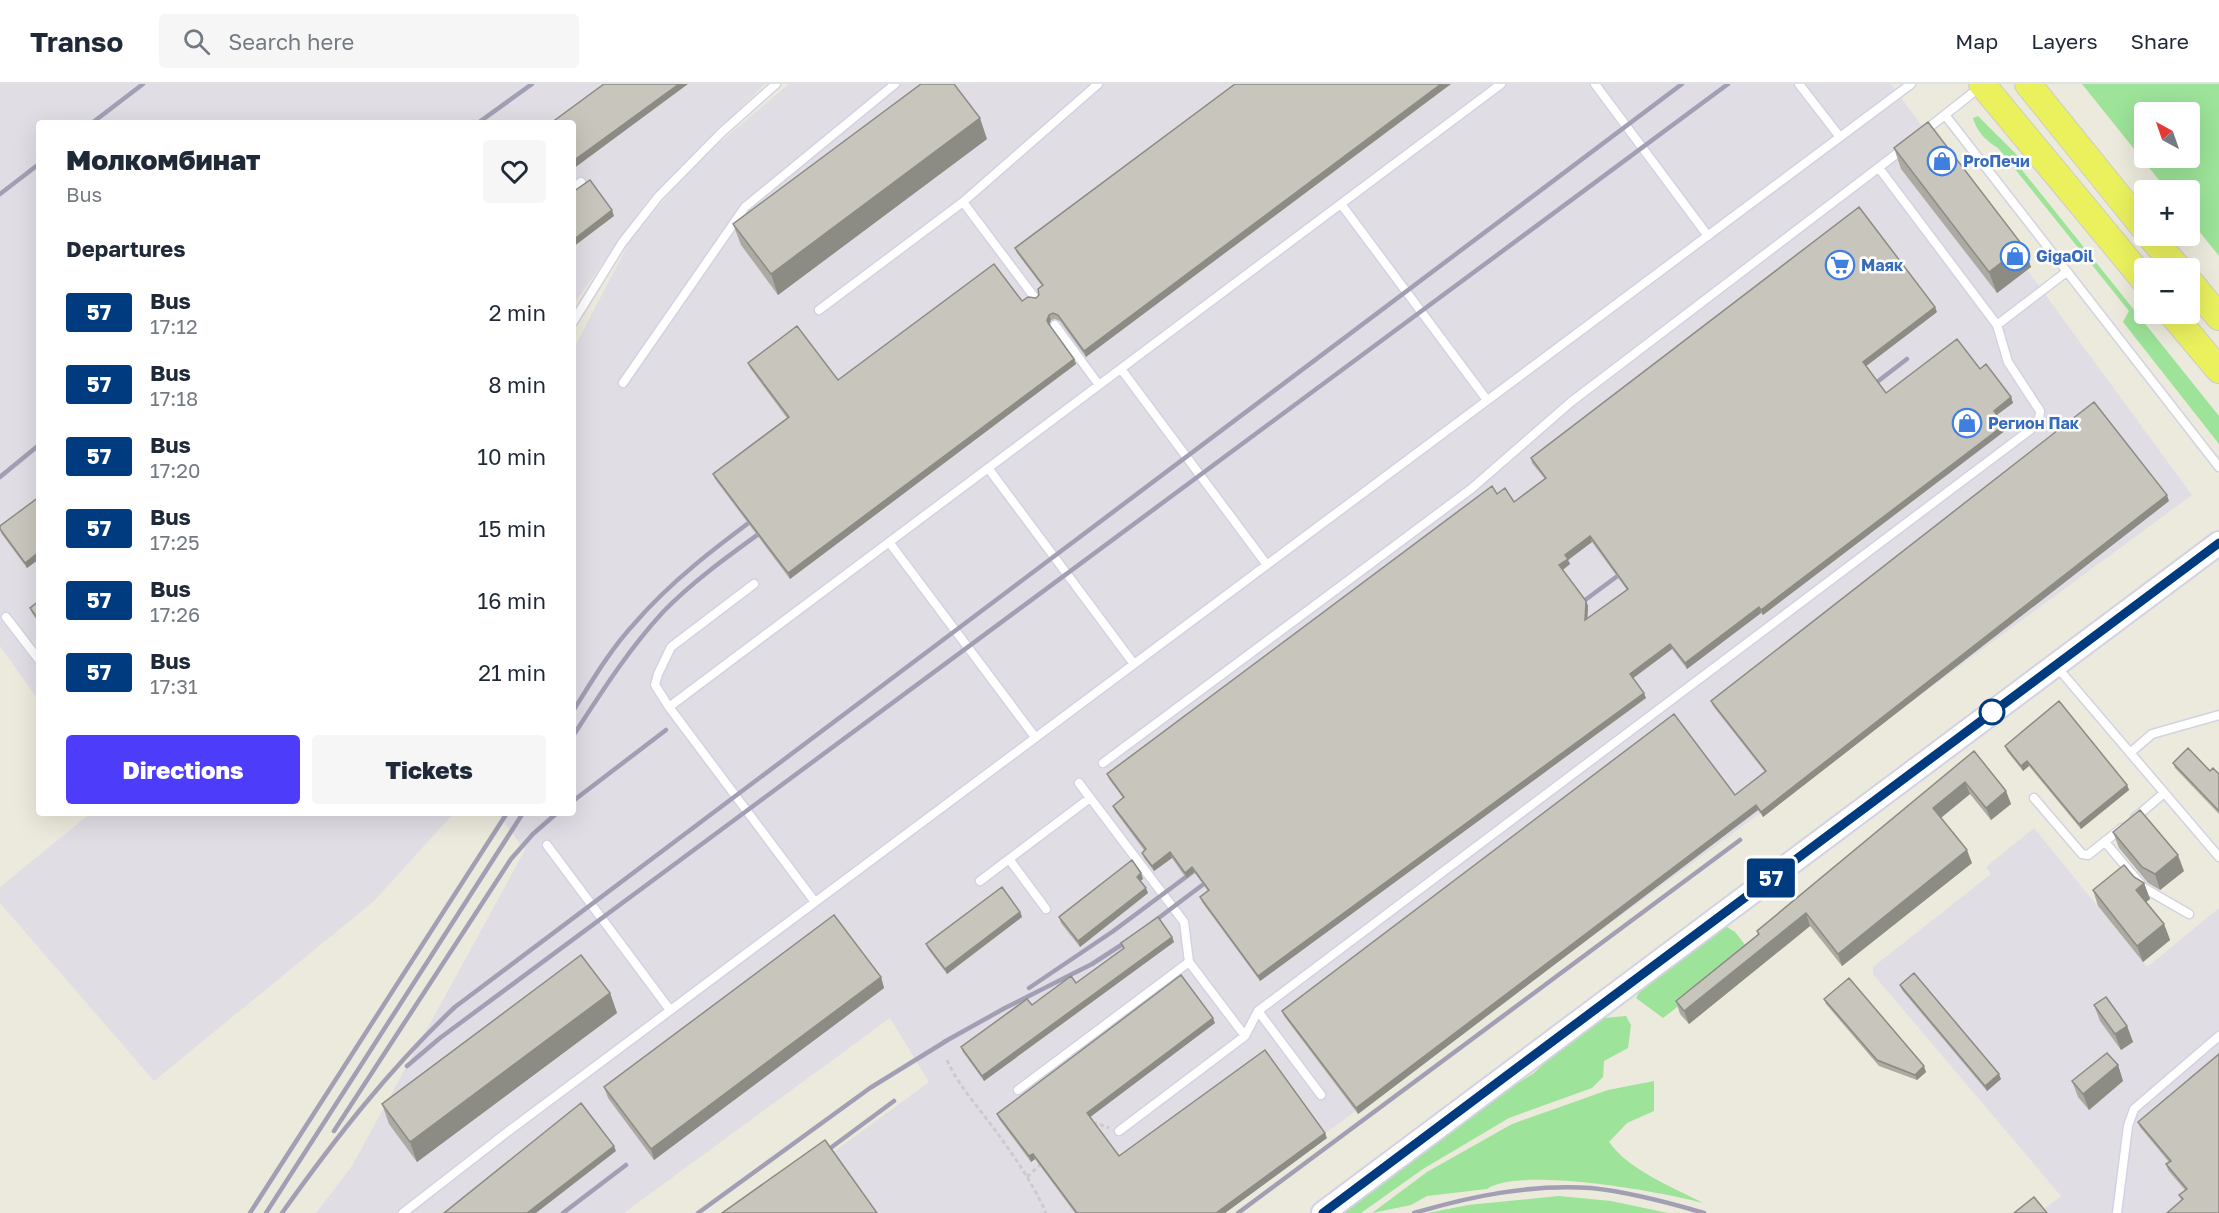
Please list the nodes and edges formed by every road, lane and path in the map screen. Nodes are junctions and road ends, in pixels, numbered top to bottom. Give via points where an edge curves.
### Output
1 (776, 84) edge
2 (896, 84) edge
3 (1098, 84) edge
4 (1501, 84) edge
5 (1595, 84) edge
6 (1799, 84) edge
7 (1909, 84) edge
8 (2028, 84) edge
9 (1982, 85) edge
10 (1945, 115) junction
11 (1840, 136) junction
12 (1879, 168) junction
13 (581, 182) dead end
14 (576, 186) edge
15 (963, 202) junction
16 (1341, 204) junction
17 (2134, 215) edge
18 (1708, 236) junction
19 (2159, 246) edge
20 (2169, 258) edge
21 (2134, 268) edge
22 (2065, 273) junction
23 (2200, 294) edge
24 (1035, 298) edge
25 (819, 310) dead end
26 (576, 317) edge
27 (2219, 317) edge
28 (2180, 324) edge
29 (1055, 325) dead end
30 (1997, 325) junction
31 (1120, 369) junction
32 (2219, 370) edge
33 (622, 383) dead end
34 (1099, 385) junction
35 (1487, 400) junction
36 (2219, 467) edge
37 (988, 468) junction
38 (889, 542) junction
39 (2219, 543) edge
40 (1267, 564) junction
41 (754, 584) dead end
42 (6, 617) dead end
43 (36, 656) edge
44 (1134, 663) junction
45 (2055, 664) junction
46 (669, 707) junction
47 (2219, 715) edge
48 (1035, 737) junction
49 (2130, 753) junction
50 (1102, 764) dead end
51 (1079, 783) dead end
52 (2164, 793) junction
53 (1090, 798) junction
54 (2034, 798) dead end
55 (2105, 842) junction
56 (547, 845) dead end
57 (2219, 857) edge
58 (1009, 859) junction
59 (980, 881) dead end
60 (815, 902) junction
61 (1046, 909) dead end
62 (2189, 914) dead end
63 (1189, 962) junction
64 (670, 1010) junction
65 (1258, 1011) junction
66 (1245, 1036) junction
67 (2219, 1036) edge
68 (947, 1060) dead end
69 (1018, 1090) dead end
70 (1321, 1095) dead end
71 (1087, 1129) edge
72 (1119, 1131) joint
73 (1044, 1161) edge
74 (1026, 1177) junction
75 (403, 1213) edge
76 (1046, 1213) edge
77 (1323, 1213) edge
78 (2117, 1213) edge

1 - 26 lane via 657,197 622,243
2 - 33 lane via 745,207
3 - 15 lane
4 - 16 lane
5 - 18 lane
6 - 11 lane
7 - 11 lane
8 - 17 main road
9 - 10 lane
9 - 21 main road
10 - 12 lane
10 - 22 lane
11 - 18 lane
12 - 30 lane
12 - 50 lane via 1571,402 1471,489
13 - 14 lane
15 - 24 lane
15 - 25 lane
16 - 31 lane
16 - 35 lane
18 - 35 lane
19 - 20 main road
22 - 30 lane
22 - 36 lane
23 - 27 main road
28 - 32 main road
29 - 34 lane
30 - 65 lane via 2008,362 2040,411 2039,420 2030,430
31 - 34 lane
31 - 40 lane
34 - 37 lane
35 - 40 lane
37 - 38 lane
37 - 44 lane
38 - 46 lane
38 - 48 lane
39 - 45 main road
40 - 44 lane
41 - 46 lane via 671,647 656,685
42 - 43 lane
44 - 48 lane
45 - 49 lane
45 - 77 main road
46 - 60 lane
47 - 49 lane via 2152,734
48 - 60 lane
49 - 52 lane
51 - 53 lane
52 - 55 lane
52 - 57 lane
53 - 58 lane
53 - 63 lane via 1184,922
54 - 55 lane via 2082,854 2088,855
55 - 62 lane via 2144,888
56 - 64 lane
58 - 59 lane
58 - 61 lane
60 - 64 lane
63 - 66 lane
63 - 69 lane
64 - 75 lane
65 - 66 lane
65 - 70 lane
66 - 72 lane
67 - 78 lane via 2134,1109 2128,1126
68 - 74 path via 953,1075
71 - 72 path via 1096,1123
73 - 74 path
74 - 76 path

